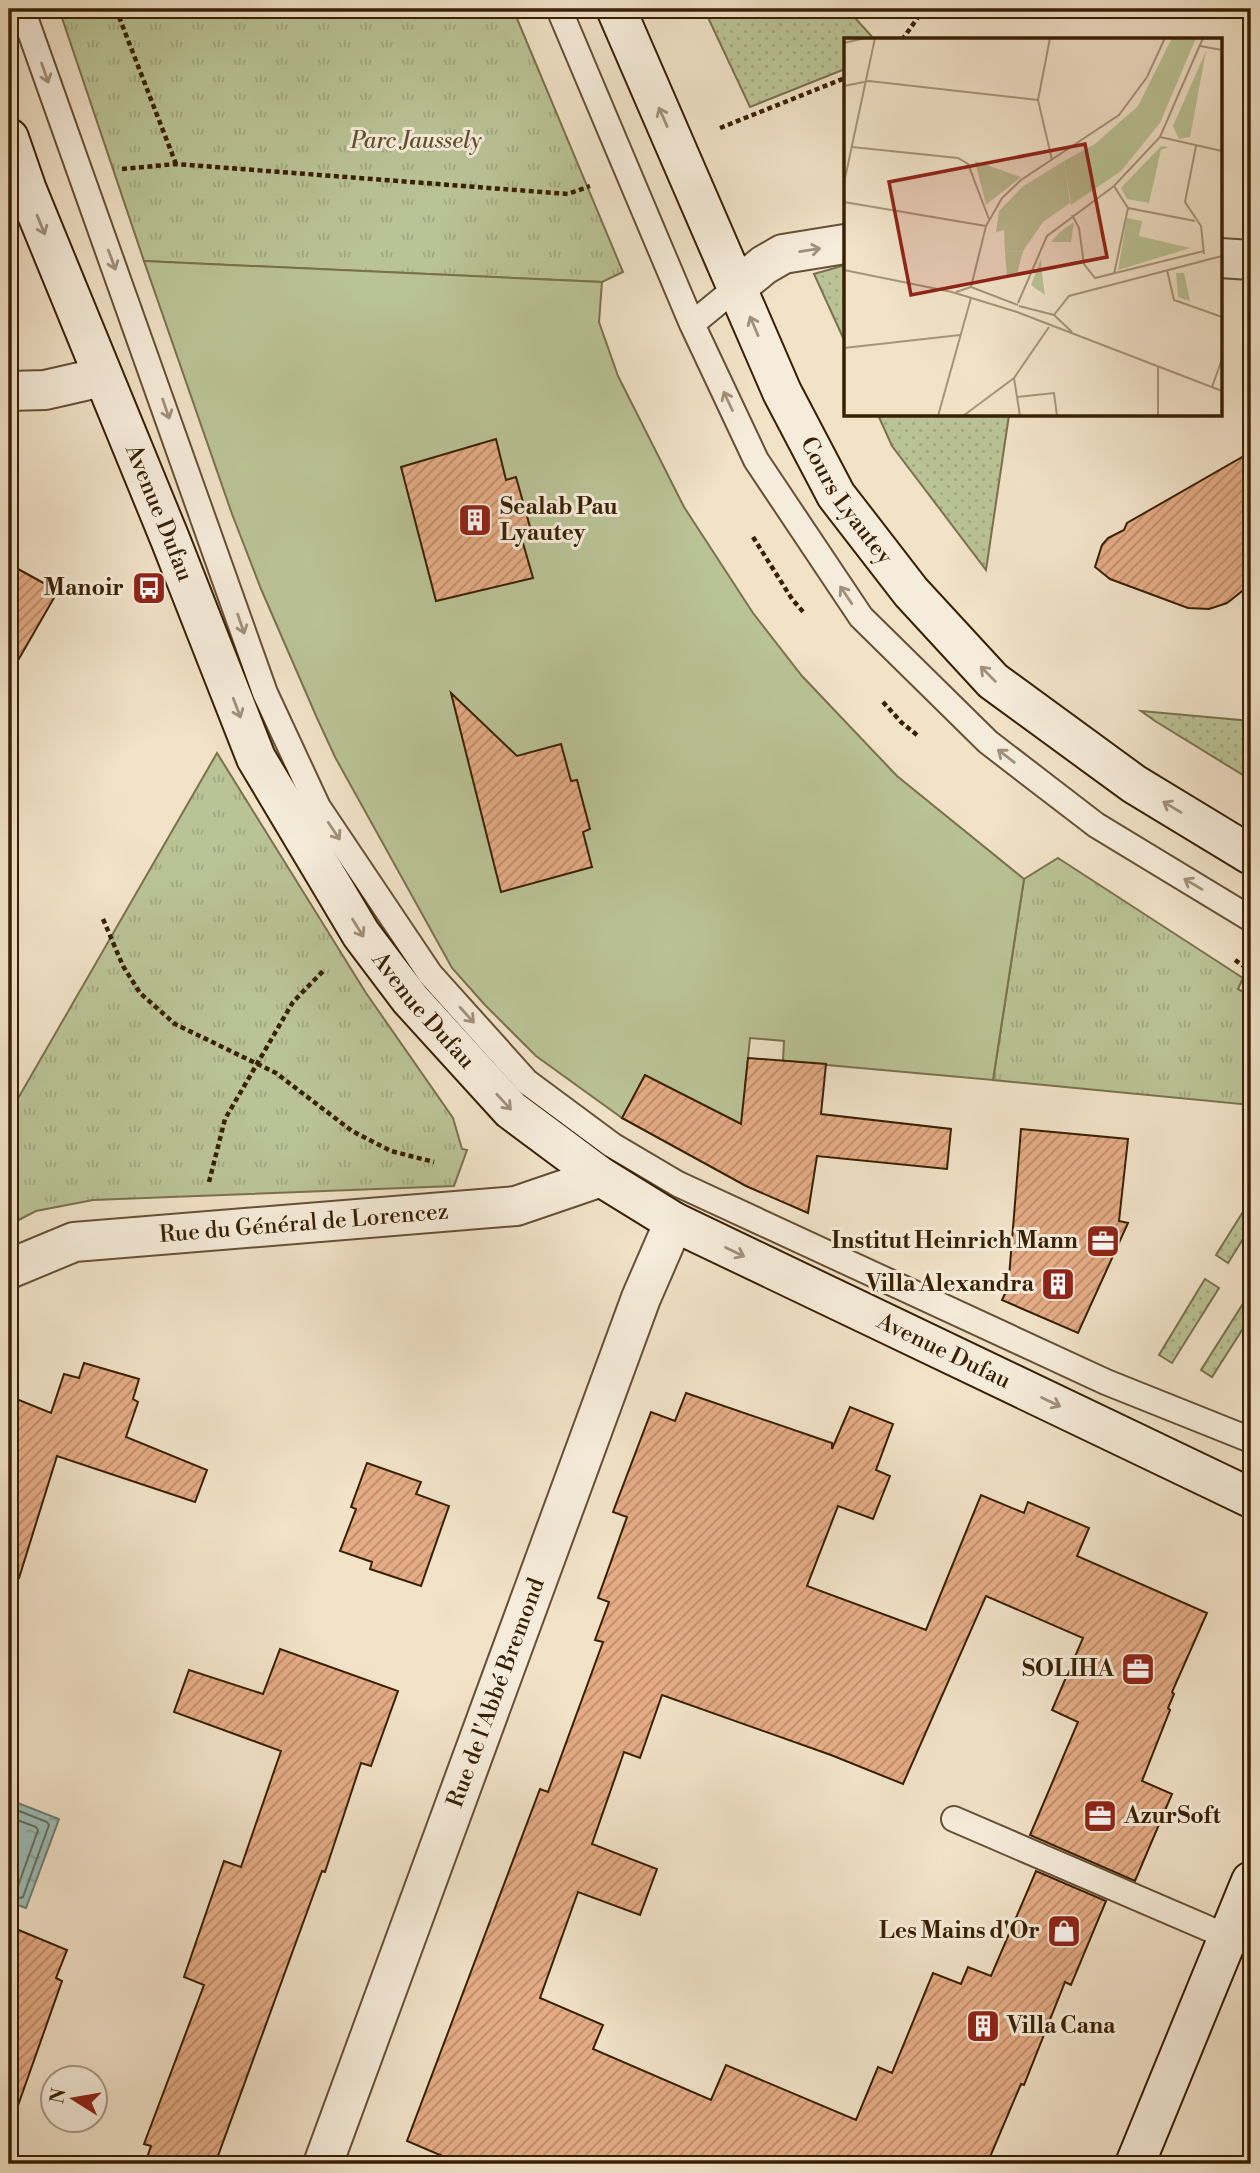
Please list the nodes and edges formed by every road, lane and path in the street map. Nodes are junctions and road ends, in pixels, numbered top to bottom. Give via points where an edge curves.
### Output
1 (22, 9) edge
2 (116, 9) edge
3 (559, 9) edge
4 (616, 9) edge
5 (921, 13) dead end
6 (903, 38) edge
7 (844, 78) edge
8 (9, 138) edge
9 (678, 150) junction
10 (176, 164) junction
11 (628, 172) junction
12 (80, 173) junction
13 (844, 244) edge
14 (1222, 258) edge
15 (1251, 260) edge
16 (737, 287) junction
17 (692, 324) junction
18 (102, 377) junction
19 (9, 391) edge
20 (1251, 855) edge
21 (103, 919) dead end
22 (1251, 919) edge
23 (361, 934) junction
24 (257, 1063) junction
25 (440, 1163) dead end
26 (601, 1177) junction
27 (674, 1222) junction
28 (197, 1232) junction
29 (9, 1269) edge
30 (1251, 1440) edge
31 (1251, 1498) edge
32 (954, 1819) dead end
33 (1251, 1881) edge
34 (1228, 1937) junction
35 (323, 2164) edge
36 (1135, 2164) edge

1 -> 12 lane
2 - 10 path
3 - 11 lane
9 -> 4 main road, Cours Lyautey
5 - 6 path
7 - 9 path via 726,125
8 -> 18 main road, Avenue Dufau
9 - 16 main road, Cours Lyautey
10 - 11 path via 568,194
10 - 12 path
11 - 17 lane
12 -> 30 lane via 265,693 318,807 430,974 527,1082 612,1145 678,1184 1106,1382
16 -> 13 main road via 783,254
14 - 15 main road
16 - 17 lane
20 -> 16 main road, Cours Lyautey via 1133,784 993,681 911,592 836,495 782,392
22 -> 17 lane via 1074,809 988,742 860,617 756,460
18 - 19 main road via 45,390
18 -> 23 main road, Avenue Dufau via 256,758
21 - 24 path via 139,993 174,1024
23 - 24 path via 293,1002
23 -> 26 main road, Avenue Dufau via 410,999 511,1110
24 - 25 path via 352,1131 391,1151
24 - 28 path via 225,1119
26 - 27 main road, Avenue Dufau
26 - 28 main road, Rue du Général de Lorencez via 516,1206
27 -> 31 main road, Avenue Dufau
27 - 35 main road, Rue de l'Abbé Bremond via 636,1311
28 - 29 main road, Rue du Général de Lorencez via 74,1242
32 - 34 lane
33 - 34 main road
34 - 36 main road

